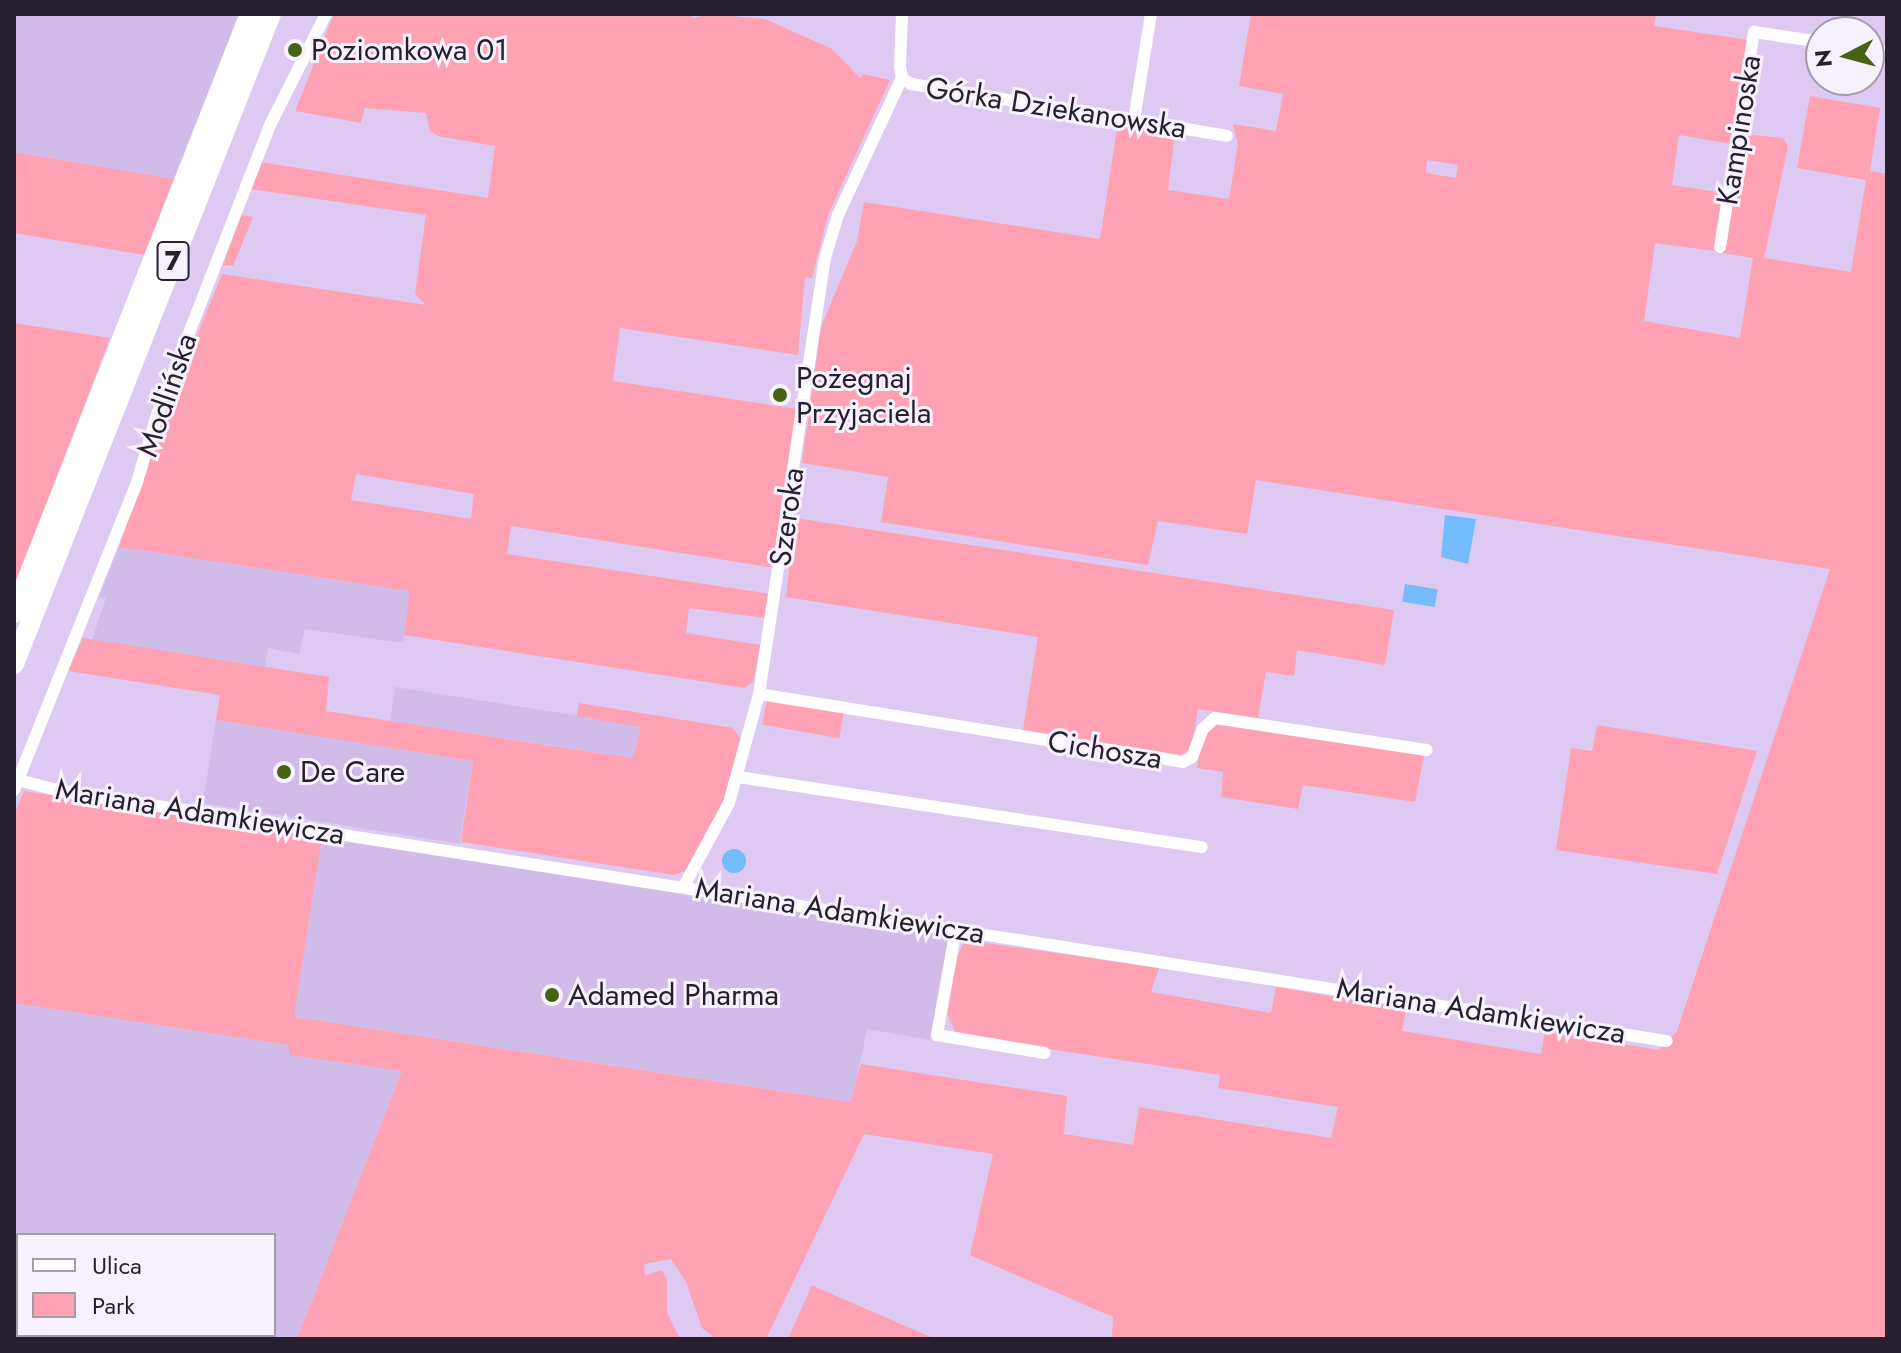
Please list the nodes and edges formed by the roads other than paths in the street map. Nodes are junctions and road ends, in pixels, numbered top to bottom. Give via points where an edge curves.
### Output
1 (250, 14) edge
2 (271, 14) edge
3 (326, 14) edge
4 (902, 14) edge
5 (1151, 14) edge
6 (1805, 40) edge
7 (902, 78) junction
8 (1134, 120) junction
9 (1227, 136) dead end
10 (1720, 247) dead end
11 (14, 613) edge
12 (14, 664) edge
13 (759, 694) junction
14 (1427, 750) dead end
15 (738, 777) junction
16 (15, 783) edge
17 (1202, 847) dead end
18 (684, 886) junction
19 (956, 929) junction
20 (1667, 1041) dead end
21 (1045, 1053) dead end

1 - 11 highway
2 - 12 highway, 7
3 - 16 street, Modlińska via 265,136 157,415 137,482
4 - 7 street, Górka Dziekanowska
5 - 8 street
6 - 10 street, Kampinoska via 1754,32
7 - 8 street, Górka Dziekanowska via 924,87
7 - 13 street, Szeroka via 838,215 825,258
8 - 9 street, Górka Dziekanowska
13 - 14 street, Cichosza via 1183,762 1192,757 1203,729 1215,718
13 - 15 street, Szeroka
15 - 17 street
15 - 18 street, Szeroka via 719,826
16 - 18 street, Mariana Adamkiewicza
18 - 19 street, Mariana Adamkiewicza
19 - 20 street, Mariana Adamkiewicza
19 - 21 street via 937,1035

